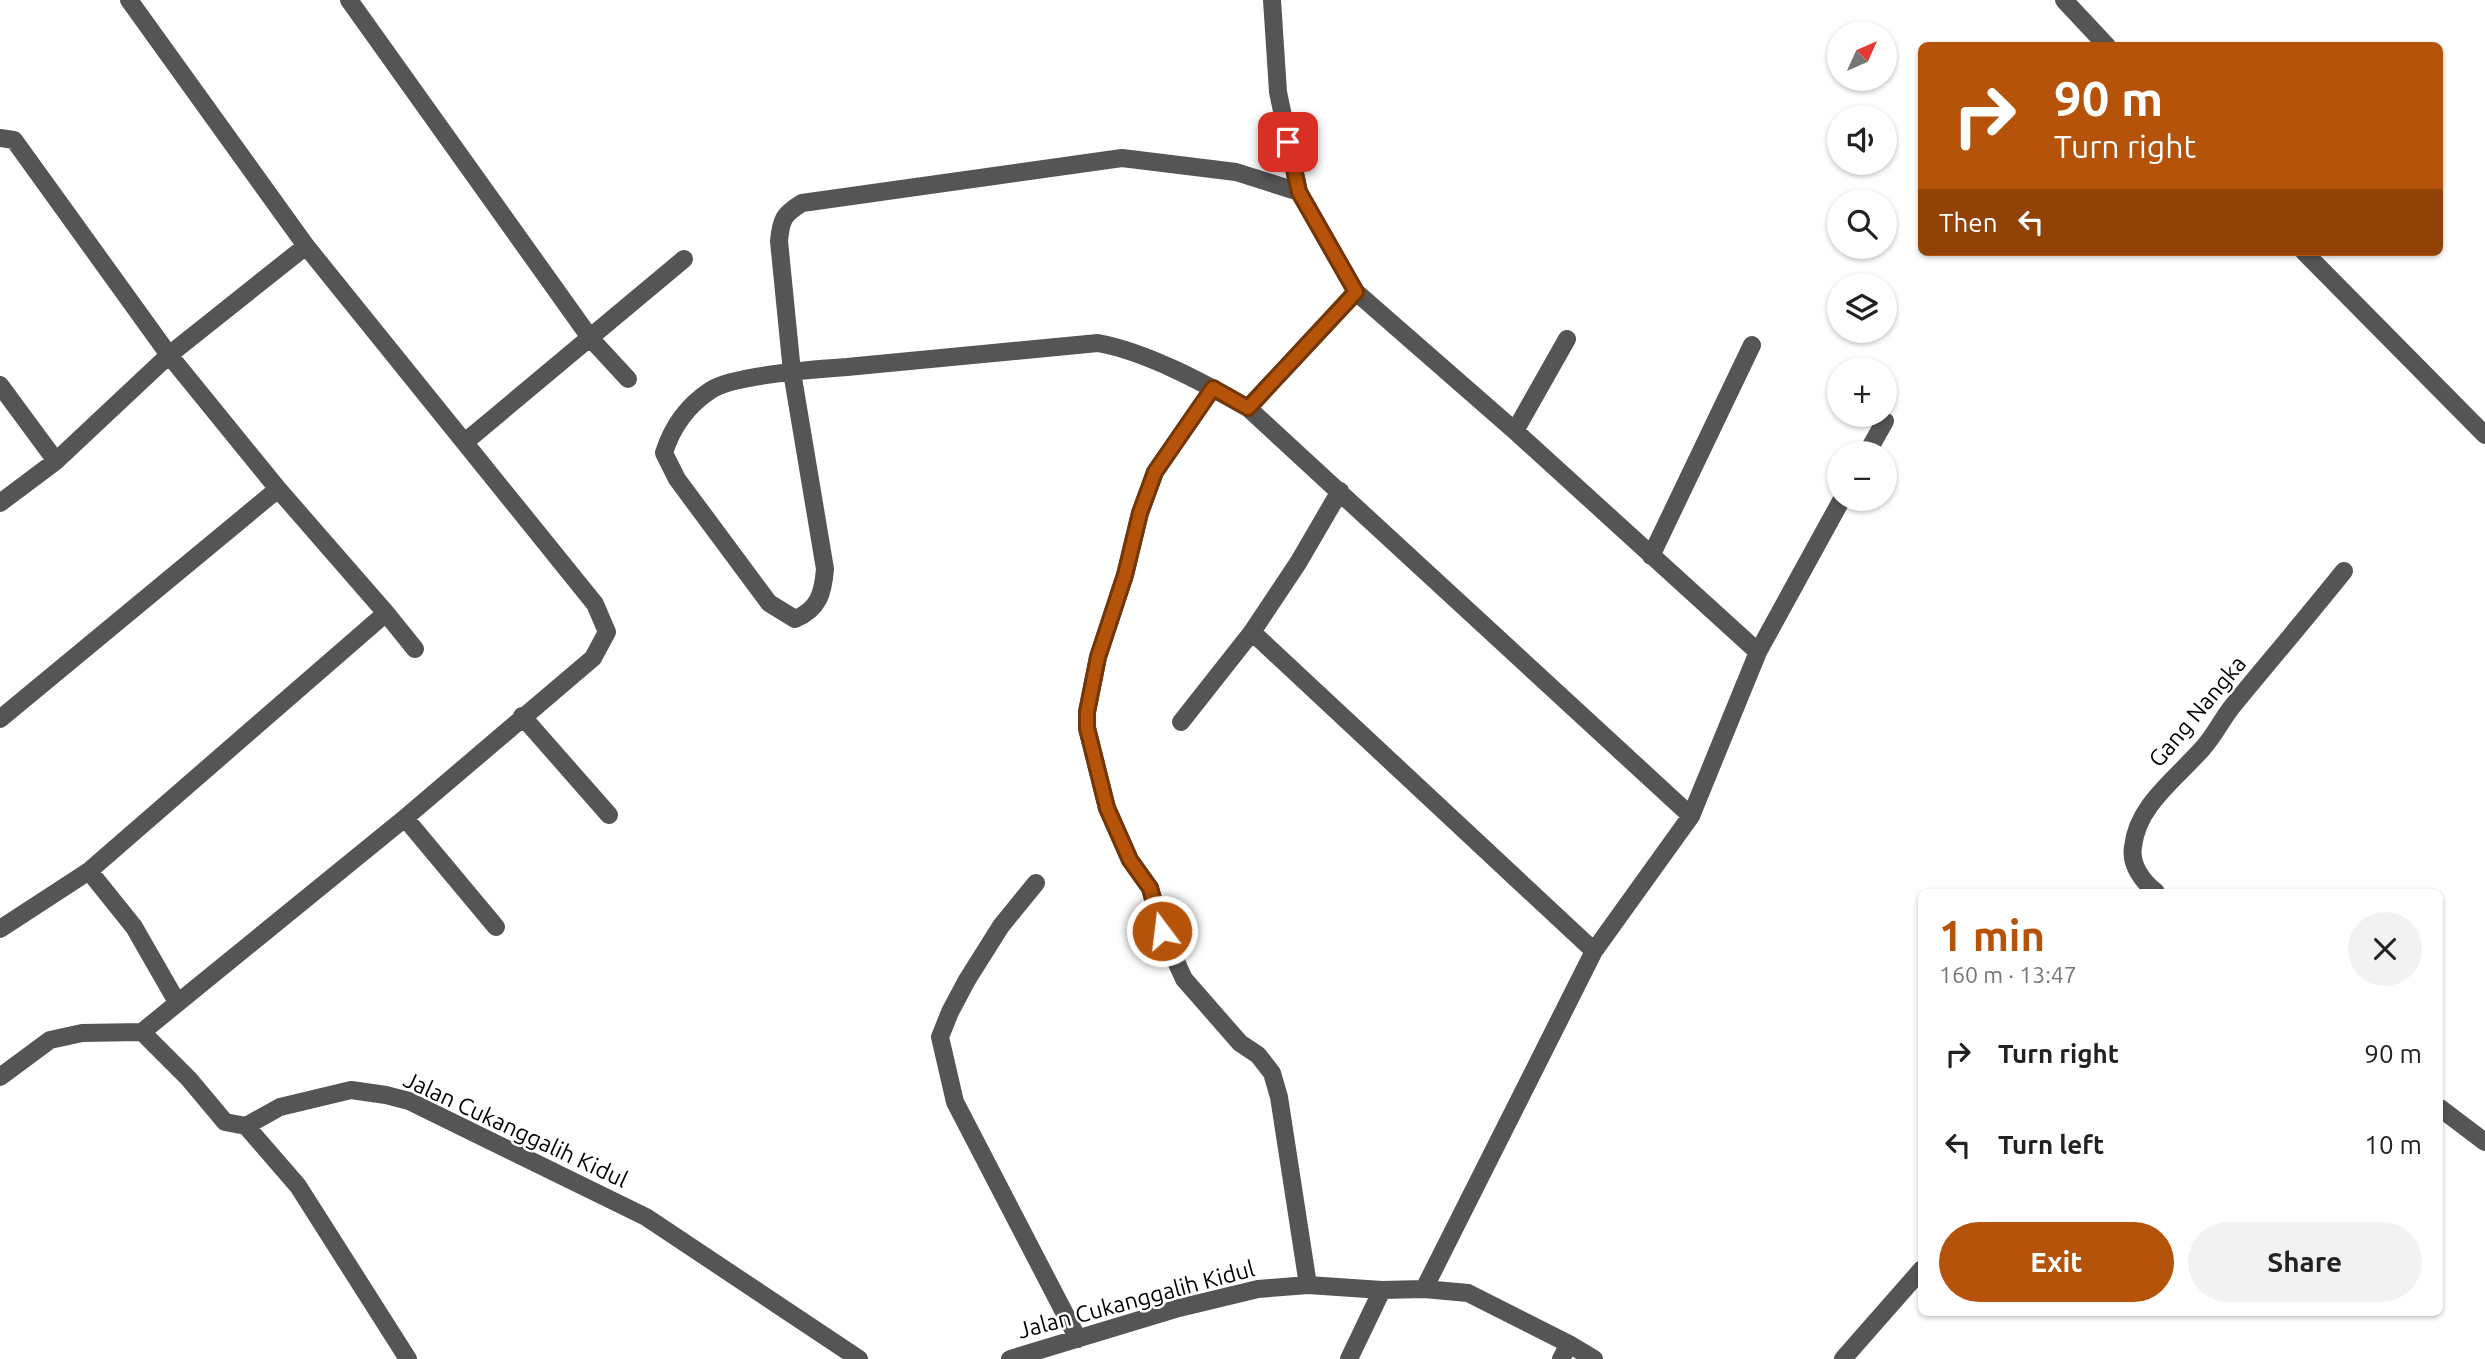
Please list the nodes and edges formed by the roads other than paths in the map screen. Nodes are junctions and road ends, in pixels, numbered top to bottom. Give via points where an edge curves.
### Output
1 (130, 0) edge
2 (349, 0) edge
3 (1272, 0) edge
4 (2064, 0) edge
5 (2103, 42) edge
6 (0, 138) edge
7 (1299, 192) junction
8 (306, 246) junction
9 (2308, 256) edge
10 (684, 259) dead end
11 (1356, 292) junction
12 (591, 339) junction
13 (1567, 339) dead end
14 (1752, 345) dead end
15 (169, 355) junction
16 (792, 372) junction
17 (628, 379) dead end
18 (0, 385) edge
19 (1213, 388) junction
20 (1248, 408) junction
21 (1515, 431) junction
22 (2485, 435) edge
23 (465, 442) junction
24 (57, 461) junction
25 (278, 489) junction
26 (1340, 491) junction
27 (0, 503) edge
28 (1835, 511) edge
29 (1651, 556) junction
30 (2344, 571) dead end
31 (386, 613) junction
32 (1252, 632) junction
33 (415, 649) dead end
34 (1758, 652) junction
35 (522, 716) junction
36 (0, 719) edge
37 (1181, 722) dead end
38 (609, 816) dead end
39 (1691, 816) junction
40 (405, 818) junction
41 (89, 871) junction
42 (1036, 883) dead end
43 (2154, 889) edge
44 (496, 927) dead end
45 (0, 929) edge
46 (1594, 951) junction
47 (177, 1002) junction
48 (142, 1032) junction
49 (0, 1077) edge
50 (2443, 1110) edge
51 (246, 1126) junction
52 (2485, 1142) edge
53 (1918, 1274) edge
54 (1307, 1285) junction
55 (1424, 1289) junction
56 (1382, 1290) junction
57 (1078, 1339) junction
58 (1565, 1351) edge
59 (408, 1359) edge
60 (859, 1359) edge
61 (1010, 1359) edge
62 (1349, 1359) edge
63 (1594, 1359) edge
64 (1843, 1359) edge

1 - 8 street
2 - 12 street
3 - 7 street via 1278,92
4 - 5 street
6 - 15 street via 14,141
7 - 11 street
7 - 16 street via 1236,172 1122,158 802,203 787,212 779,241
8 - 15 street
8 - 23 street
9 - 22 street
10 - 12 street
11 - 20 street
11 - 21 street
12 - 17 street
12 - 23 street
13 - 21 street
14 - 29 street
15 - 24 street
15 - 25 street
16 - 16 street via 713,388 670,433 664,453 677,479 769,603 795,620 818,603 825,569
16 - 19 street via 1098,343 1123,348
18 - 24 street
19 - 20 street
19 - 54 street via 1155,472 1098,657 1087,728 1107,808 1130,860 1150,888 1162,931 1184,979 1272,1073
20 - 26 street
21 - 29 street
23 - 35 street via 595,604 607,632 593,658
24 - 27 street
25 - 31 street
25 - 36 street
26 - 32 street
26 - 39 street
28 - 34 street
29 - 34 street
30 - 43 street, Gang Nangka via 2146,813 2132,849 2136,868
31 - 33 street
31 - 41 street
32 - 37 street
32 - 46 street
34 - 39 street
35 - 38 street
35 - 40 street
39 - 46 street
40 - 44 street
40 - 47 street
41 - 45 street
41 - 47 street via 134,927
42 - 57 street via 974,969 940,1037 955,1102
46 - 55 street
47 - 48 street
48 - 49 street via 82,1032 50,1040
48 - 51 street via 225,1122
50 - 52 street
51 - 59 street via 299,1186
51 - 60 street, Jalan Cukanggalih Kidul via 280,1107 351,1090 409,1101 646,1217
53 - 64 street
54 - 56 street, Jalan Cukanggalih Kidul
54 - 57 street, Jalan Cukanggalih Kidul via 1258,1289
55 - 56 street, Jalan Cukanggalih Kidul
55 - 58 street, Jalan Cukanggalih Kidul via 1468,1293
56 - 62 street
57 - 61 street, Jalan Cukanggalih Kidul
58 - 63 street, Jalan Cukanggalih Kidul

